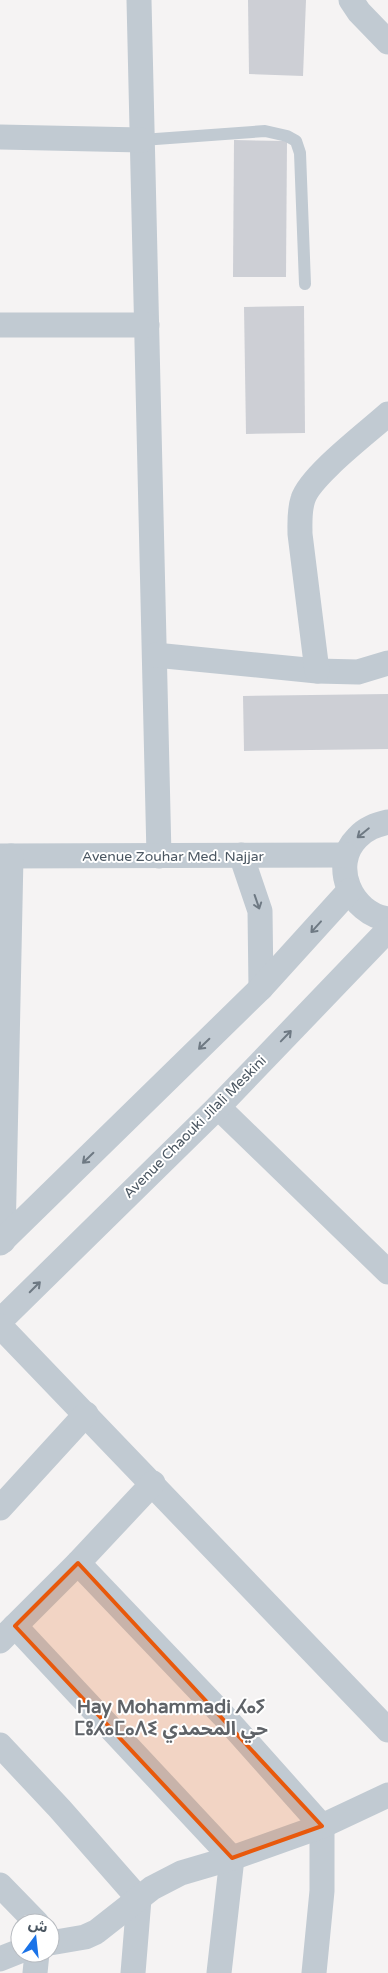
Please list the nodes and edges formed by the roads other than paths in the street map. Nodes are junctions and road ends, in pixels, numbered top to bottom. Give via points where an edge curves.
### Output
1 (139, 0) edge
2 (351, 0) edge
3 (388, 42) edge
4 (0, 138) edge
5 (142, 140) junction
6 (305, 284) dead end
7 (0, 325) edge
8 (147, 325) junction
9 (388, 414) edge
10 (155, 655) junction
11 (388, 663) edge
12 (317, 671) junction
13 (388, 822) edge
14 (5, 856) edge
15 (159, 856) junction
16 (241, 856) junction
17 (346, 856) junction
18 (349, 891) junction
19 (388, 919) edge
20 (388, 930) edge
21 (261, 988) junction
22 (218, 1107) junction
23 (1, 1242) edge
24 (388, 1272) edge
25 (0, 1322) edge
26 (0, 1326) edge
27 (86, 1414) junction
28 (153, 1483) junction
29 (0, 1508) edge
30 (78, 1563) junction
31 (8, 1634) edge
32 (388, 1730) edge
33 (0, 1745) edge
34 (388, 1795) edge
35 (322, 1826) junction
36 (232, 1858) junction
37 (0, 1885) edge
38 (139, 1899) junction
39 (27, 1913) edge
40 (60, 1942) edge
41 (133, 1973) edge
42 (219, 1973) edge
43 (314, 1973) edge

1 - 5 street
2 - 3 street
4 - 5 street
5 - 6 lane via 265,131 296,141 300,153
5 - 8 street
7 - 8 street
8 - 10 street
9 - 12 street via 332,463 303,498 300,534
10 - 12 street
10 - 15 street
11 - 12 street via 358,672
13 -> 17 street via 371,826 356,838
14 - 15 street, Avenue Zouhar Med. Najjar
14 - 23 street
15 - 16 street, Avenue Zouhar Med. Najjar
16 - 17 street, Avenue Zouhar Med. Najjar
16 -> 21 street via 260,911
17 - 18 street
18 - 19 street via 369,912
18 -> 21 street
22 -> 20 street, Avenue Chaouki Jilali Meskini
21 -> 23 street
22 - 24 street
25 -> 22 street, Avenue Chaouki Jilali Meskini
26 - 27 street
27 - 28 street
27 - 29 street
28 - 30 street
28 - 32 street
30 - 31 street
30 - 35 street via 223,1714
31 - 36 street
33 - 38 street
34 - 35 street
35 - 36 street
35 - 43 street via 322,1890
36 - 38 street via 181,1873 152,1888
36 - 42 street
37 - 39 street
38 - 40 street via 96,1932
38 - 41 street

